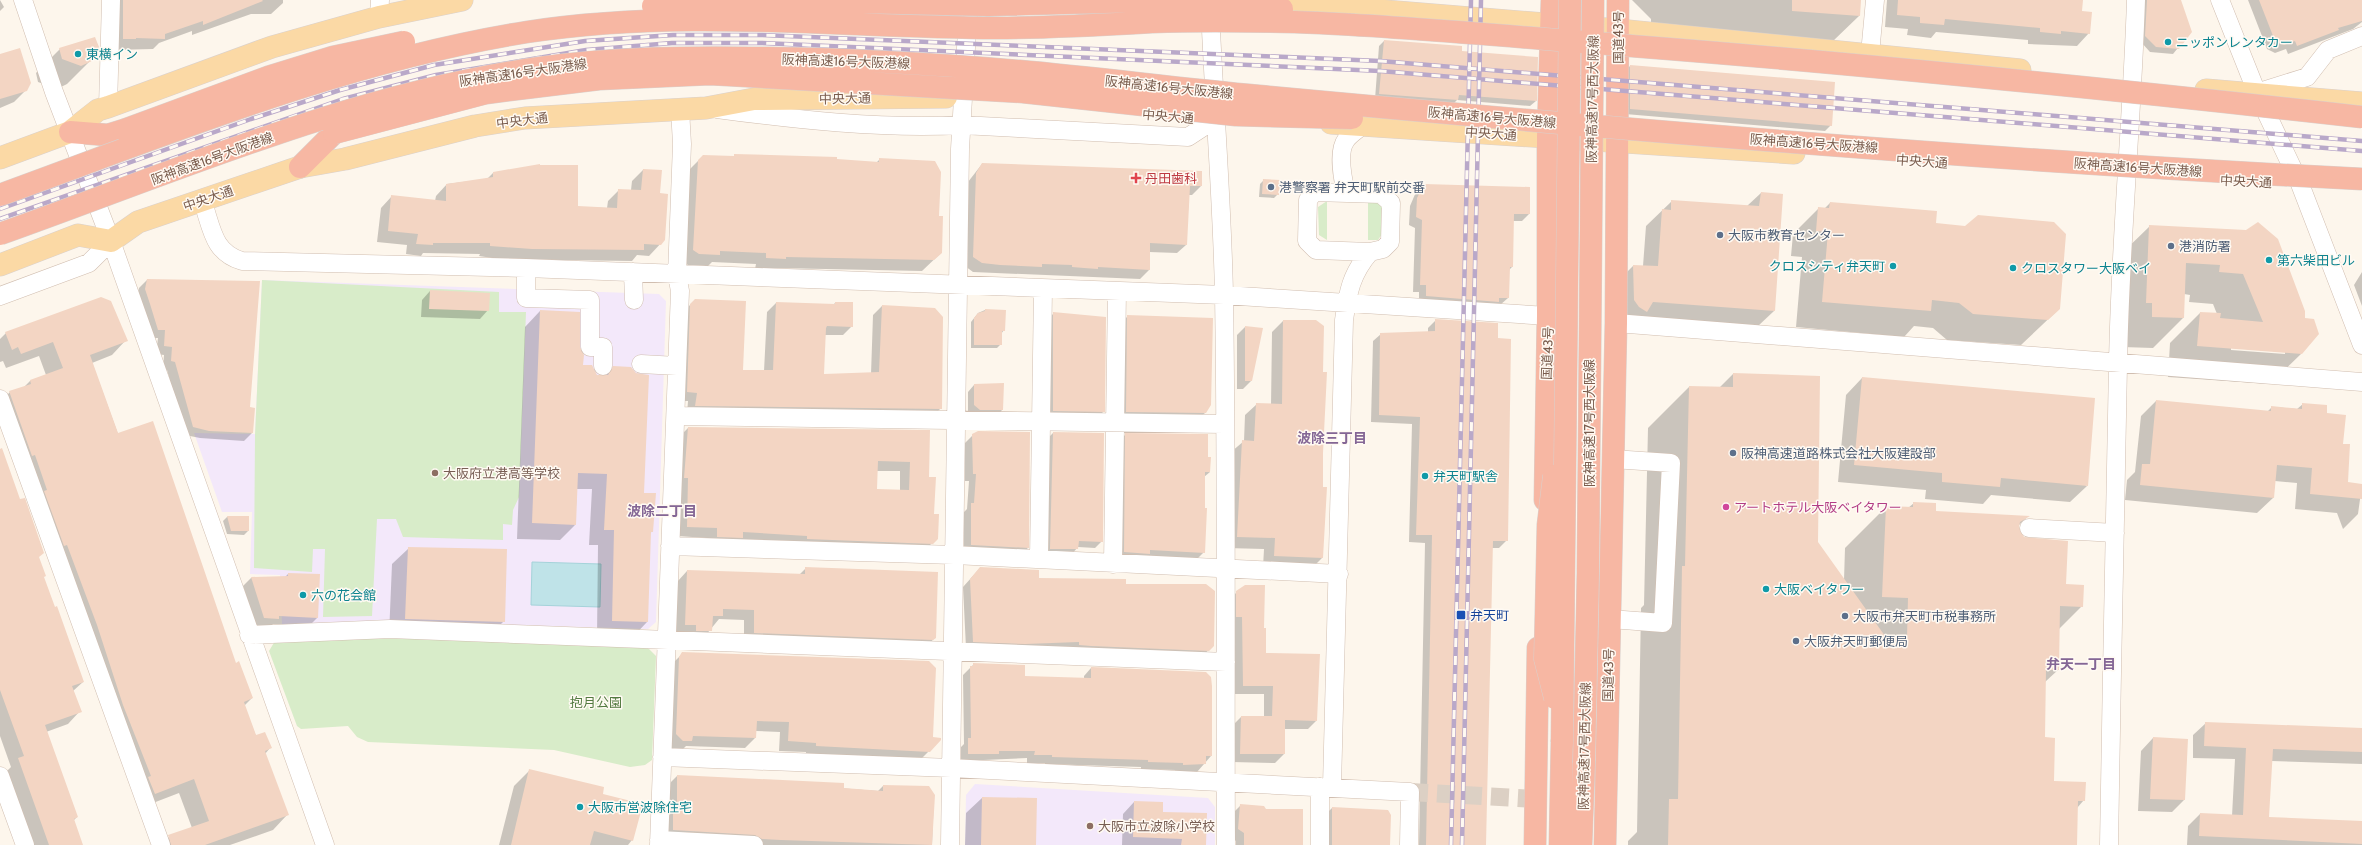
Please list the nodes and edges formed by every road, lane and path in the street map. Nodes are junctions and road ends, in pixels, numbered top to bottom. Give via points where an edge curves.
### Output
1 (23, 0) edge
2 (111, 0) edge
3 (462, 0) edge
4 (968, 0) edge
5 (1210, 0) edge
6 (1243, 0) edge
7 (1552, 0) edge
8 (1570, 0) edge
9 (1593, 0) edge
10 (1618, 0) edge
11 (1874, 0) edge
12 (2136, 0) edge
13 (2220, 0) edge
14 (1415, 6) edge
15 (379, 9) edge
16 (1551, 24) junction
17 (1618, 30) junction
18 (2362, 36) edge
19 (1516, 37) junction
20 (1870, 54) junction
21 (2133, 82) junction
22 (2257, 93) junction
23 (963, 97) junction
24 (2362, 102) edge
25 (108, 106) junction
26 (706, 108) junction
27 (680, 109) junction
28 (1458, 114) junction
29 (2362, 117) edge
30 (1214, 120) junction
31 (1365, 124) junction
32 (962, 125) junction
33 (70, 132) junction
34 (1548, 137) junction
35 (1618, 141) junction
36 (0, 158) edge
37 (300, 168) junction
38 (2126, 174) junction
39 (2362, 179) edge
40 (2300, 184) junction
41 (2362, 186) edge
42 (1346, 193) junction
43 (0, 195) edge
44 (202, 200) junction
45 (0, 234) edge
46 (111, 241) junction
47 (1617, 241) junction
48 (1333, 251) junction
49 (1370, 252) junction
50 (0, 265) edge
51 (526, 268) junction
52 (633, 272) junction
53 (677, 275) junction
54 (1351, 283) junction
55 (958, 285) junction
56 (1043, 289) junction
57 (1118, 291) junction
58 (1224, 295) junction
59 (0, 296) edge
60 (634, 300) dead end
61 (1347, 302) junction
62 (1548, 316) junction
63 (1616, 323) junction
64 (2362, 345) edge
65 (2118, 363) junction
66 (641, 364) dead end
67 (603, 366) dead end
68 (677, 366) junction
69 (2362, 382) edge
70 (0, 399) edge
71 (676, 416) junction
72 (956, 420) junction
73 (1040, 420) junction
74 (1116, 424) junction
75 (1224, 424) junction
76 (1613, 460) junction
77 (2029, 528) dead end
78 (2115, 534) junction
79 (670, 546) junction
80 (954, 555) junction
81 (1039, 559) junction
82 (1113, 564) junction
83 (1225, 570) junction
84 (1339, 574) junction
85 (1610, 619) junction
86 (249, 635) junction
87 (667, 641) junction
88 (954, 650) junction
89 (1226, 662) junction
90 (1538, 705) junction
91 (662, 757) junction
92 (951, 768) junction
93 (0, 776) edge
94 (1225, 782) junction
95 (1326, 786) junction
96 (659, 843) edge
97 (25, 845) edge
98 (161, 845) edge
99 (324, 845) edge
100 (754, 845) edge
101 (950, 845) edge
102 (1226, 845) edge
103 (1320, 845) edge
104 (1409, 845) edge
105 (1536, 845) edge
106 (1560, 845) edge
107 (1581, 845) edge
108 (1605, 845) edge
109 (2109, 845) edge

1 - 33 street
2 - 25 street
3 - 15 main road
4 - 23 street
5 - 30 street
6 - 14 main road
7 - 16 highway, 国道43号
8 - 106 highway, 阪神高速17号西大阪線, bridge via 1567,388 1548,525 1545,649 1562,742
9 - 107 highway, 阪神高速17号西大阪線, bridge via 1588,573
10 - 17 highway, 国道43号
11 - 20 street
12 - 21 street
13 - 22 street
14 - 16 main road
15 - 25 main road
16 - 17 main road
16 - 34 highway, 国道43号
17 - 20 main road
17 - 35 highway, 国道43号
18 - 22 street via 2328,50 2307,77
19 - 29 highway, bridge via 1927,72
19 - 33 highway, bridge via 1466,28 1182,1 988,5 800,2 641,6 472,29 353,52 268,77 108,135
19 - 43 highway, bridge via 1370,26 1224,21 994,28 795,20 680,19 558,27 434,49 369,66 248,105
20 - 21 main road
21 - 22 main road
21 - 38 street
22 - 24 main road
22 - 40 street
23 - 26 main road, 中央大通 via 754,99
23 - 30 main road, 中央大通
23 - 32 street
25 - 33 main road via 98,110
26 - 27 main road, 中央大通
26 - 32 street via 804,120
27 - 37 main road, 中央大通 via 525,118 475,126
27 - 53 street via 682,144
28 - 37 highway, bridge via 1369,119 1236,115 1023,92 800,78 668,75 599,79 486,92 334,133
28 - 39 highway, 阪神高速16号大阪港線, bridge via 2156,168
28 - 45 highway, 阪神高速16号大阪港線, bridge via 1253,96 1022,71 899,63 697,57 586,63 539,68 440,85 354,109 251,142
30 - 31 main road, 中央大通
30 - 32 street via 1188,137
30 - 58 street via 1219,163
31 - 34 main road, 中央大通
31 - 42 street via 1346,139 1343,147 1341,169
32 - 55 street
33 - 36 main road
33 - 46 street
34 - 35 main road, 中央大通
34 - 62 highway, 国道43号
35 - 38 main road, 中央大通
35 - 47 highway, 国道43号
37 - 44 main road, 中央大通
38 - 40 main road, 中央大通
38 - 65 street
40 - 41 main road, 中央大通
40 - 64 street
42 - 48 street via 1314,192 1308,200 1307,241 1316,250
42 - 49 street via 1381,194 1391,203 1390,242 1383,250
44 - 46 main road, 中央大通 via 138,222
44 - 51 street via 219,248 229,257 242,261
46 - 50 main road via 78,236
46 - 59 street via 89,263
46 - 86 street
47 - 63 highway, 国道43号
47 - 90 highway, 国道43号 via 1598,241 1582,247 1568,268 1564,288 1554,645
48 - 49 street
48 - 54 street via 1344,264
49 - 54 street via 1358,265
51 - 52 street
51 - 67 street via 526,298 590,300 590,347 603,344
52 - 53 street
52 - 60 street
53 - 55 street
53 - 68 street via 680,291
54 - 61 street
55 - 56 street
55 - 72 street
56 - 57 street
56 - 73 street
57 - 58 street
57 - 74 street
58 - 61 street
58 - 75 street
61 - 62 street
61 - 84 street via 1344,320
62 - 90 highway, 国道43号
63 - 65 street
63 - 76 highway, 国道43号
65 - 69 street
65 - 78 street
66 - 68 street
68 - 71 street
70 - 98 street
71 - 72 street
71 - 79 street
72 - 73 street
72 - 80 street
73 - 74 street
73 - 81 street
74 - 75 street
74 - 82 street
75 - 83 street
76 - 85 highway, 国道43号
76 - 85 street via 1671,463 1663,622
77 - 78 street
78 - 109 street
79 - 80 street
79 - 87 street
80 - 81 street
80 - 88 street
81 - 82 street
82 - 83 street
83 - 84 street
83 - 89 street
84 - 95 street
85 - 108 highway, 国道43号
86 - 87 street via 390,629
86 - 99 street
87 - 88 street
87 - 91 street
88 - 89 street
88 - 92 street
89 - 94 street
90 - 105 highway, 国道43号
91 - 92 street
91 - 96 street
92 - 94 street
92 - 101 street
93 - 97 street
94 - 95 street
94 - 102 street
95 - 103 street
95 - 104 street via 1410,792
96 - 100 street

